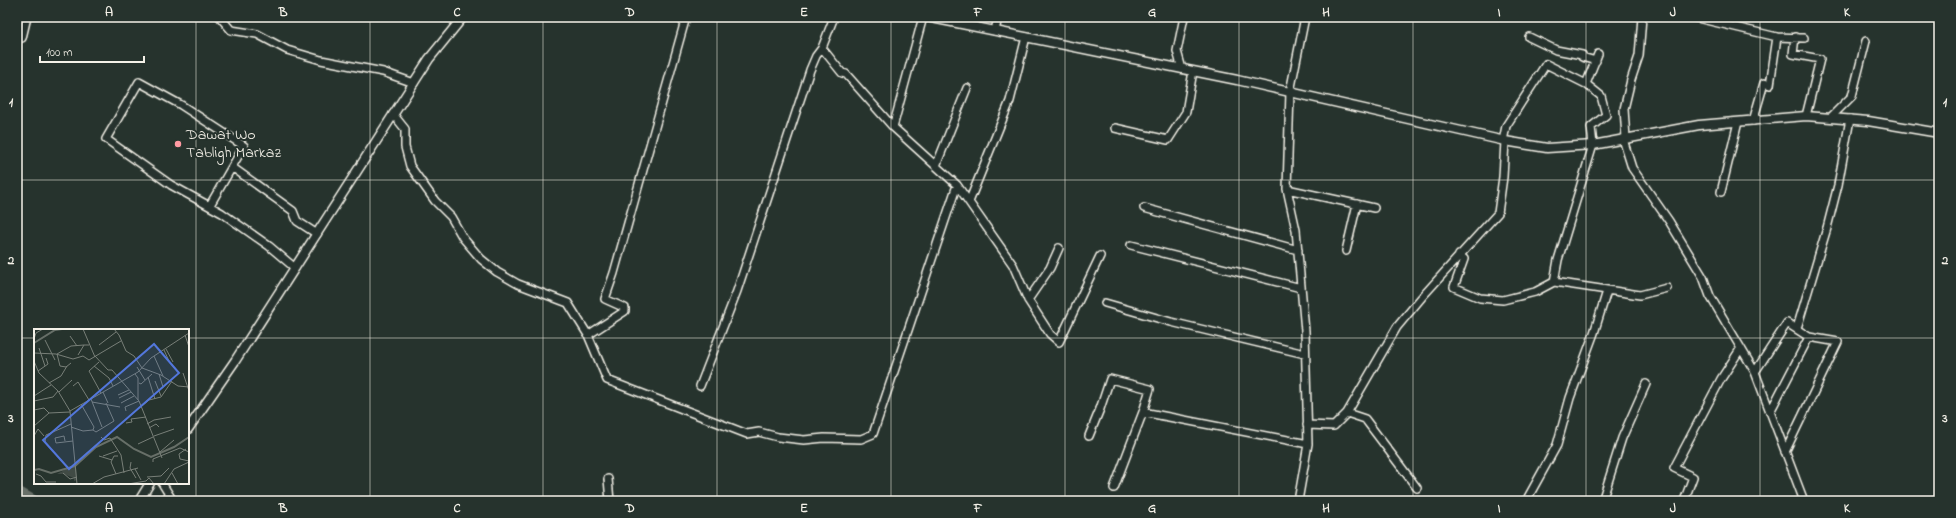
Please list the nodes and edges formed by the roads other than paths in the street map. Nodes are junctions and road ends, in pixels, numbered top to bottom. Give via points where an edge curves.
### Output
1 (27, 17) edge
2 (220, 17) edge
3 (463, 17) edge
4 (686, 17) edge
5 (834, 17) edge
6 (923, 17) edge
7 (927, 17) edge
8 (998, 17) edge
9 (1184, 17) edge
10 (1305, 17) edge
11 (1642, 17) edge
12 (1694, 17) edge
13 (1711, 19) edge
14 (995, 31) junction
15 (17, 36) edge
16 (1026, 37) junction
17 (1529, 37) dead end
18 (1777, 37) junction
19 (1795, 37) junction
20 (1804, 38) dead end
21 (1866, 41) dead end
22 (822, 48) junction
23 (1182, 69) junction
24 (1193, 71) junction
25 (414, 83) junction
26 (1586, 84) junction
27 (967, 88) dead end
28 (1290, 92) junction
29 (394, 114) junction
30 (1806, 116) junction
31 (1832, 116) dead end
32 (1850, 119) junction
33 (1753, 121) junction
34 (1738, 122) junction
35 (893, 127) junction
36 (1115, 128) dead end
37 (1939, 133) edge
38 (1625, 138) junction
39 (1504, 141) junction
40 (1593, 145) junction
41 (936, 166) junction
42 (232, 167) junction
43 (957, 185) junction
44 (1287, 189) junction
45 (1721, 192) dead end
46 (970, 202) junction
47 (1357, 204) junction
48 (210, 205) junction
49 (1144, 208) dead end
50 (1374, 208) dead end
51 (317, 234) junction
52 (1131, 245) dead end
53 (1059, 248) dead end
54 (1298, 250) junction
55 (1346, 251) dead end
56 (1459, 255) junction
57 (1100, 256) dead end
58 (295, 268) junction
59 (1554, 282) junction
60 (1301, 288) junction
61 (1667, 288) dead end
62 (1607, 291) junction
63 (1028, 300) junction
64 (1105, 303) dead end
65 (1797, 328) junction
66 (588, 335) junction
67 (1809, 337) junction
68 (1741, 348) junction
69 (1305, 354) junction
70 (1755, 372) junction
71 (1646, 384) dead end
72 (700, 386) dead end
73 (1143, 412) junction
74 (1770, 412) junction
75 (1347, 413) junction
76 (1307, 425) junction
77 (189, 428) edge
78 (1089, 436) dead end
79 (1308, 444) junction
80 (1785, 452) junction
81 (608, 479) dead end
82 (163, 484) edge
83 (148, 486) edge
84 (1114, 488) dead end
85 (1417, 488) dead end
86 (138, 501) edge
87 (173, 501) edge
88 (610, 501) edge
89 (1298, 501) edge
90 (1526, 501) edge
91 (1602, 501) edge
92 (1684, 501) edge
93 (1804, 501) edge

1 - 15 street via 22,38
2 - 25 street via 231,30 257,34 287,50 321,60 383,72
3 - 25 main road via 429,59
4 - 66 street via 605,299 622,305 625,311
5 - 22 street
6 - 35 street
7 - 14 main road
8 - 14 street
9 - 23 street via 1177,51
10 - 28 street
11 - 38 street via 1638,56 1624,109
12 - 13 street
13 - 18 street
14 - 16 main road
16 - 23 main road
16 - 46 street via 1010,101
17 - 26 street via 1556,50 1597,57
18 - 19 street
18 - 33 street via 1770,85 1764,84
19 - 20 street
19 - 30 street via 1793,54 1820,58
21 - 31 street via 1852,96
22 - 35 street
22 - 72 street via 810,70 737,291
23 - 24 main road
24 - 28 main road
24 - 36 street via 1186,112 1168,140
25 - 29 main road
26 - 39 street via 1546,64 1506,126
26 - 40 street via 1601,96 1606,115 1591,127
27 - 41 street
28 - 39 main road
28 - 44 street
29 - 51 main road
29 - 66 street via 405,129 410,166 481,259 518,284 568,303
30 - 32 main road
30 - 33 main road
32 - 37 main road
32 - 65 street via 1827,228
33 - 34 main road
34 - 38 main road via 1699,125
34 - 45 street
35 - 41 street
38 - 40 main road
38 - 68 street via 1632,168 1669,221 1703,277 1710,296
39 - 40 main road via 1547,148
39 - 56 street via 1498,213
40 - 59 street via 1558,260
41 - 43 street
42 - 48 street
42 - 48 street via 244,146 140,82 106,140 171,185
42 - 51 street via 294,212 297,221
43 - 46 street
43 - 66 street via 873,434 861,439 804,440 759,432 747,434 678,408 607,380
44 - 47 street
44 - 54 street
46 - 63 street via 1014,265
47 - 50 street
47 - 55 street
48 - 58 street via 269,246
49 - 54 street
51 - 58 main road
52 - 60 street
53 - 63 street via 1050,268
54 - 60 street
56 - 59 street via 1464,259 1454,287 1480,298 1503,300 1535,292
56 - 75 street via 1397,327
57 - 63 street via 1059,342 1046,328
58 - 77 main road
59 - 62 street
60 - 69 street
61 - 62 street via 1640,295
62 - 90 street via 1570,398 1557,445
64 - 69 street via 1171,322
65 - 67 street
65 - 70 street via 1787,323
67 - 74 street
67 - 80 street via 1838,342
68 - 70 street
68 - 92 street via 1674,468 1693,477
69 - 76 street
70 - 74 street
71 - 91 street via 1622,438
73 - 78 street via 1150,389 1110,379
73 - 79 street
73 - 84 street
74 - 80 street
75 - 76 street via 1334,426
75 - 85 street via 1365,419
76 - 79 street
79 - 89 street
80 - 93 street
81 - 88 street
82 - 87 street
83 - 86 main road

